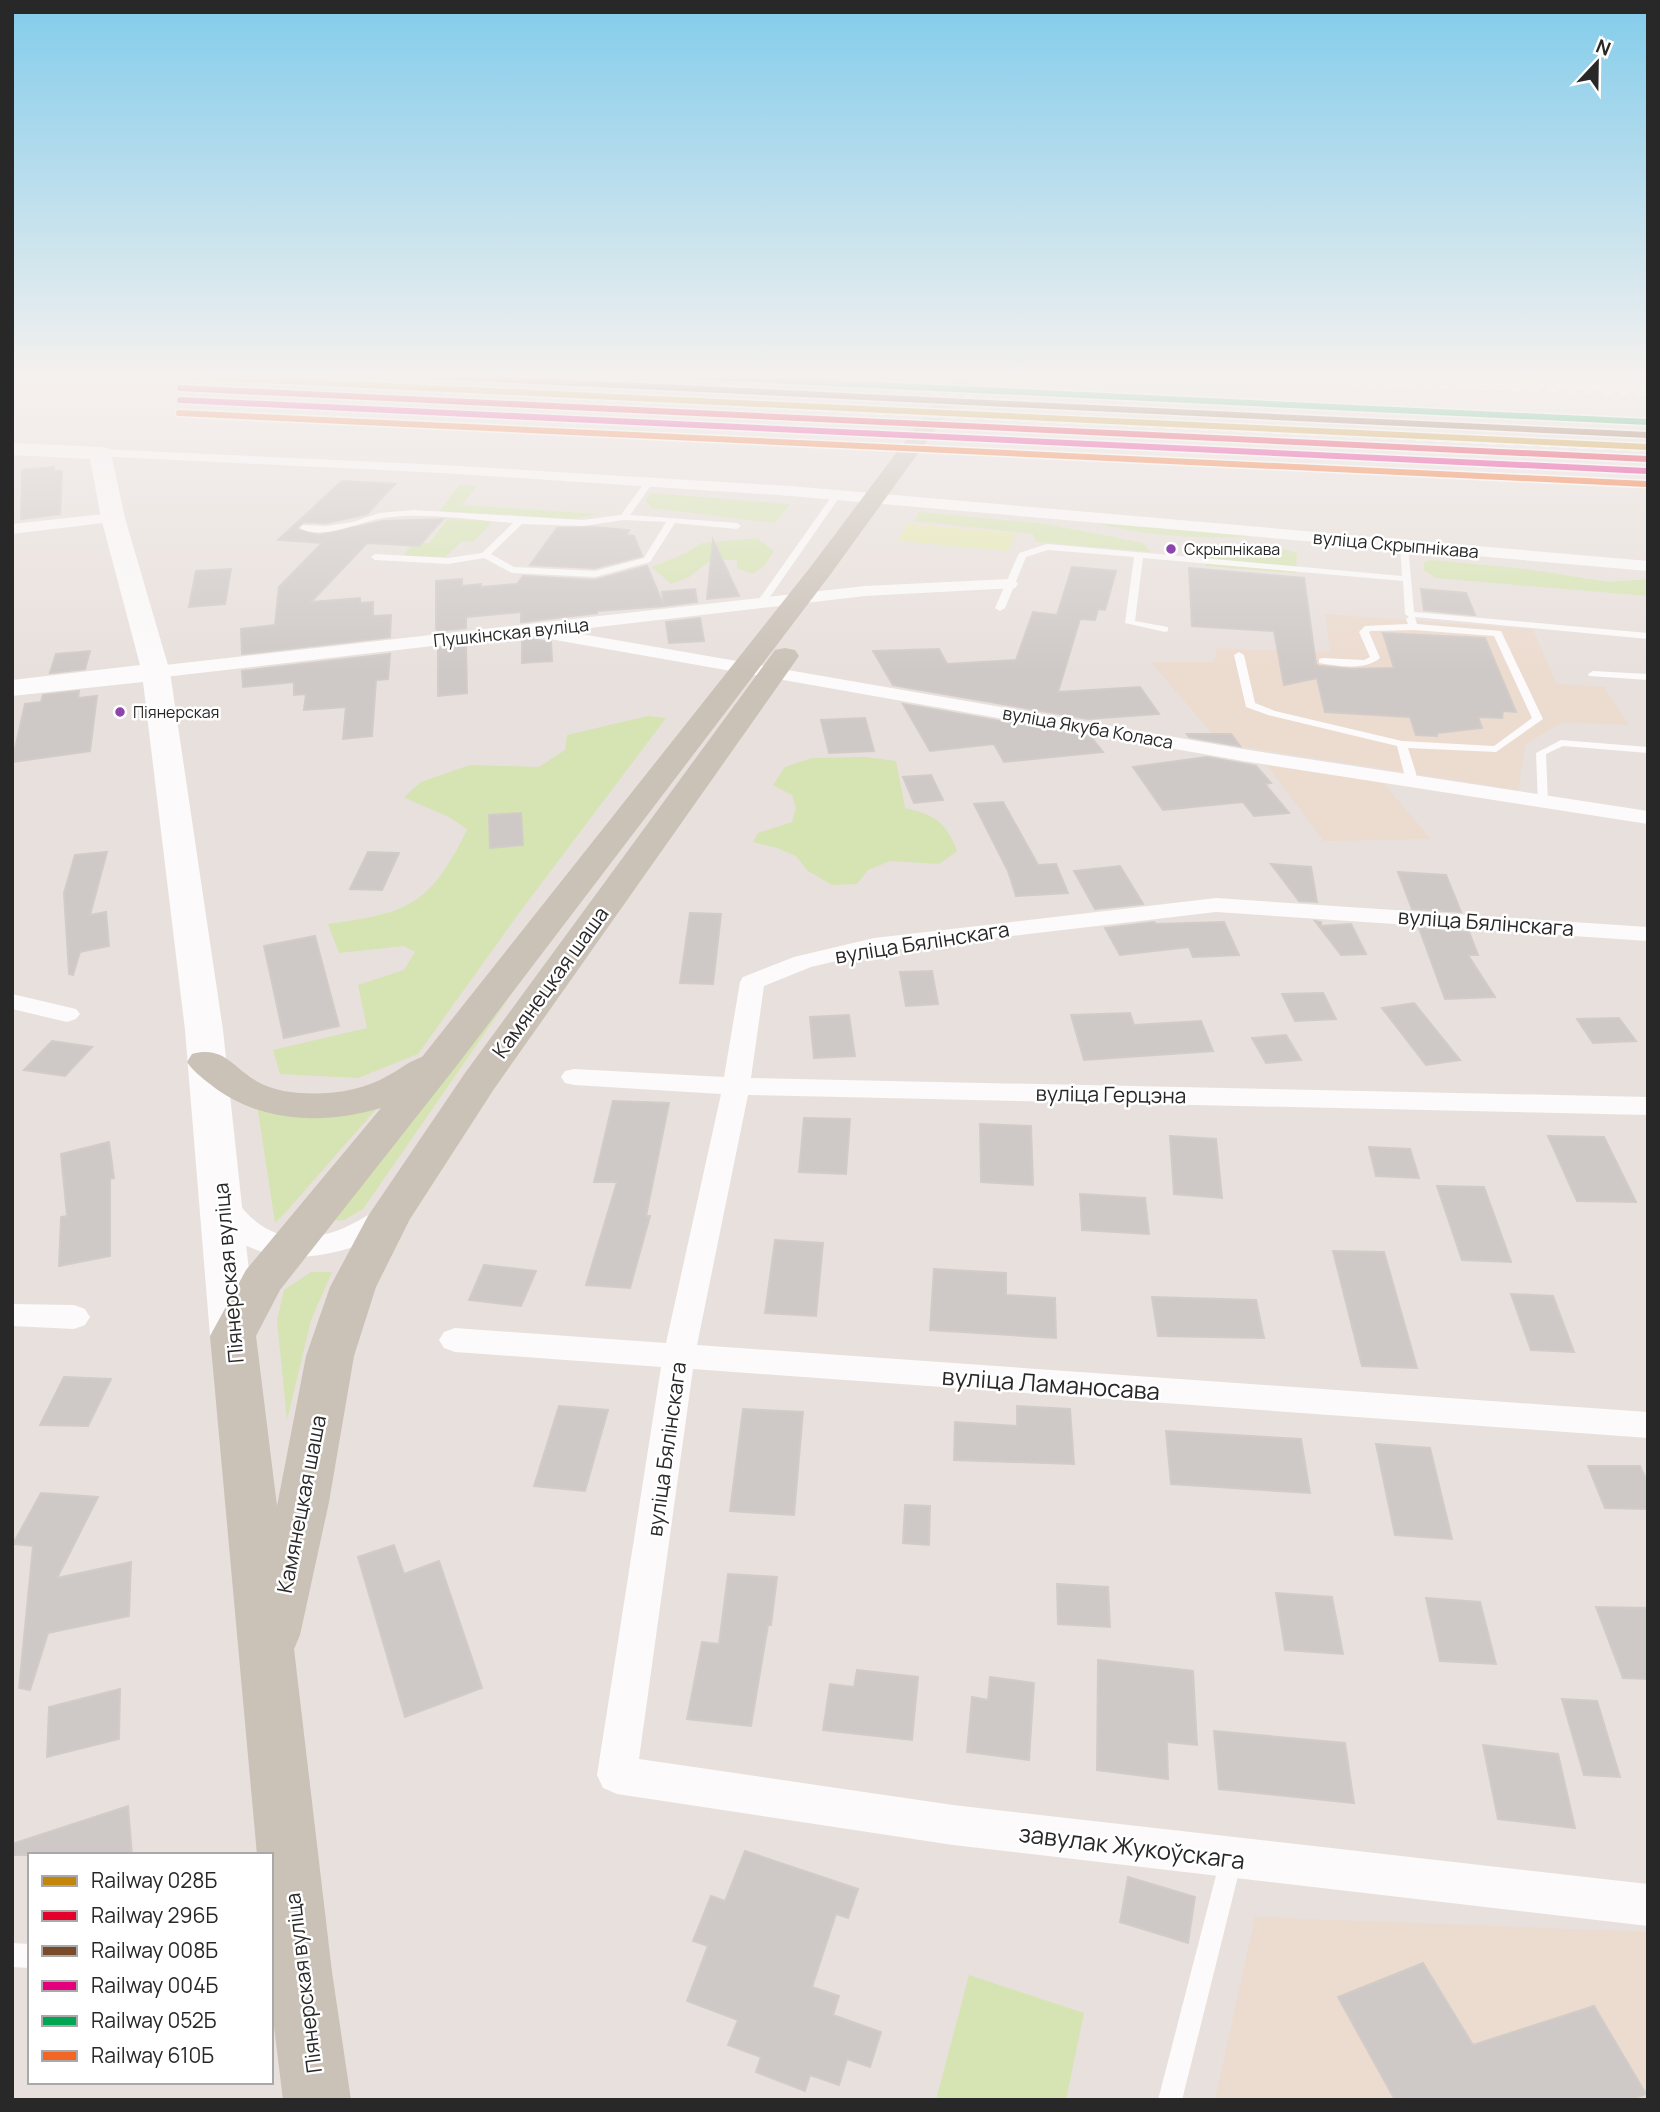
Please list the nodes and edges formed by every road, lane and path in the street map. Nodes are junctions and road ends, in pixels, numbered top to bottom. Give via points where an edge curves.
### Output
1 (104, 475) edge
2 (524, 475) edge
3 (891, 475) edge
4 (913, 475) edge
5 (650, 481) junction
6 (837, 495) junction
7 (624, 517) junction
8 (113, 518) junction
9 (672, 520) junction
10 (520, 521) junction
11 (737, 526) dead end
12 (303, 528) dead end
13 (12, 529) edge
14 (1404, 545) junction
15 (485, 555) junction
16 (1139, 556) junction
17 (375, 557) dead end
18 (1648, 566) edge
19 (1407, 579) junction
20 (1009, 584) junction
21 (762, 602) junction
22 (1000, 608) dead end
23 (1410, 614) junction
24 (1413, 628) junction
25 (1165, 629) dead end
26 (528, 630) junction
27 (1648, 636) edge
28 (1239, 655) dead end
29 (1322, 661) dead end
30 (156, 672) junction
31 (1593, 674) dead end
32 (1648, 677) edge
33 (12, 688) edge
34 (725, 715) junction
35 (1402, 744) junction
36 (1648, 750) edge
37 (1410, 782) junction
38 (1542, 802) junction
39 (1648, 818) edge
40 (1648, 934) edge
41 (12, 1001) edge
42 (67, 1014) dead end
43 (444, 1056) junction
44 (206, 1062) junction
45 (573, 1077) dead end
46 (736, 1086) junction
47 (1648, 1106) edge
48 (222, 1197) junction
49 (390, 1216) junction
50 (290, 1246) junction
51 (12, 1315) edge
52 (74, 1317) dead end
53 (233, 1336) junction
54 (455, 1340) dead end
55 (679, 1357) junction
56 (1648, 1425) edge
57 (268, 1658) junction
58 (617, 1775) joint
59 (1232, 1859) junction
60 (1648, 1905) edge
61 (317, 2100) edge
62 (1170, 2100) edge

1 - 8 main road, Піянерская вуліца
2 - 5 street, вуліца Скрыпнікава
3 - 34 main road, Камянецкая шаша via 821,570
4 - 34 main road, Камянецкая шаша via 801,634
5 - 6 street, вуліца Скрыпнікава
5 - 7 lane
6 - 14 street, вуліца Скрыпнікава
6 - 21 lane
7 - 9 lane
7 - 10 lane via 583,523
8 - 13 street
8 - 30 main road, Піянерская вуліца
9 - 11 lane
9 - 15 lane via 647,560 595,574 512,570
10 - 12 lane via 414,513 326,529
10 - 15 lane
14 - 18 street, вуліца Скрыпнікава
14 - 19 lane
15 - 17 lane via 449,561
16 - 19 lane
16 - 20 lane via 1047,547 1032,550 1022,555
16 - 25 lane via 1130,623
19 - 23 lane
20 - 21 street, Пушкінская вуліца via 864,591
20 - 22 lane
21 - 26 street, Пушкінская вуліца
23 - 24 lane
23 - 27 lane
24 - 29 lane via 1368,628 1364,632 1375,658 1366,663
24 - 35 lane via 1498,633 1538,719 1496,749
26 - 30 street, Пушкінская вуліца
26 - 37 street, вуліца Якуба Коласа
28 - 35 lane via 1250,705
30 - 33 main road, Пушкінская вуліца
30 - 44 main road, Піянерская вуліца
31 - 32 lane
34 - 43 main road, Камянецкая шаша
34 - 49 main road, Камянецкая шаша
35 - 37 lane
36 - 38 lane via 1561,743 1541,753
37 - 38 street, вуліца Якуба Коласа
38 - 39 street, вуліца Якуба Коласа
40 - 46 street, вуліца Бялінскага via 1216,905 874,945 803,962 752,982
41 - 42 street
43 - 44 main road via 398,1087 350,1102 307,1106 288,1105 246,1091
43 - 50 main road, Камянецкая шаша
44 - 48 main road, Піянерская вуліца
45 - 46 street, вуліца Герцэна
46 - 47 street, вуліца Герцэна
46 - 55 street, вуліца Бялінскага
48 - 50 street via 236,1225 257,1240
48 - 53 main road, Піянерская вуліца
49 - 50 street via 353,1236 310,1247
49 - 57 main road, Камянецкая шаша via 353,1287 330,1356
50 - 53 main road, Камянецкая шаша via 262,1281
51 - 52 street
53 - 57 main road, Піянерская вуліца
54 - 55 street, вуліца Ламаносава
55 - 56 street, вуліца Ламаносава
55 - 58 street, вуліца Бялінскага
57 - 61 main road, Піянерская вуліца via 290,1971
58 - 59 street, завулак Жукоўскага via 953,1825
59 - 60 street, завулак Жукоўскага
59 - 62 lane

